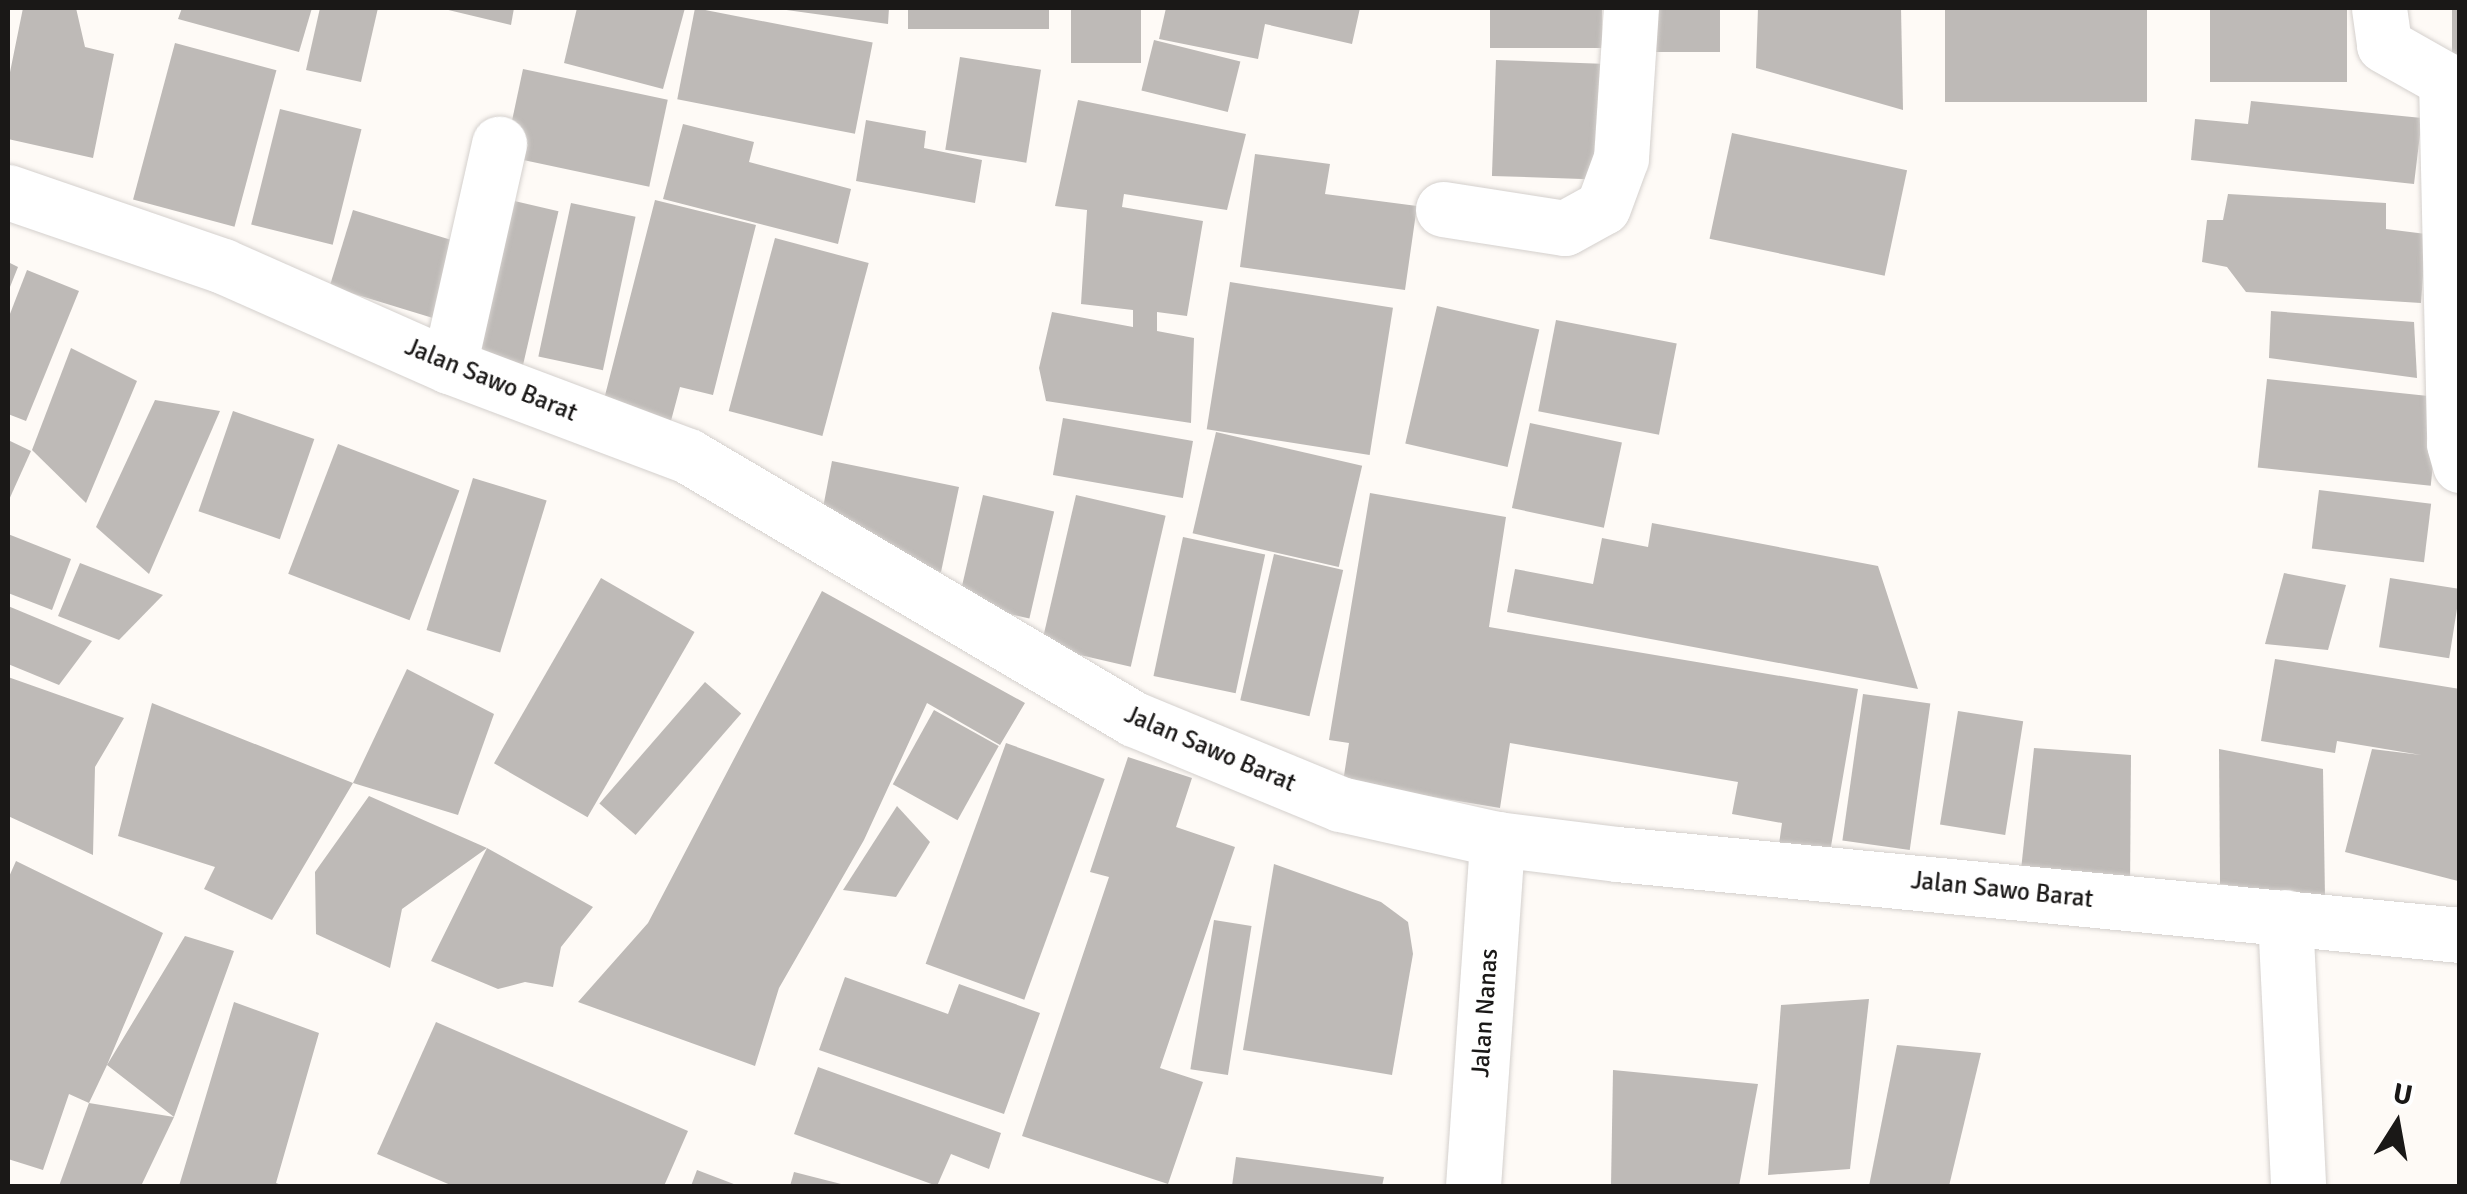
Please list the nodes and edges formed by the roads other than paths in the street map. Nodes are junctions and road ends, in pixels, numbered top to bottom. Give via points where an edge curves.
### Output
1 (1631, 8) edge
2 (2379, 8) edge
3 (499, 144) dead end
4 (8, 192) edge
5 (1443, 208) dead end
6 (448, 366) junction
7 (2460, 465) edge
8 (1497, 839) junction
9 (2284, 918) junction
10 (2460, 935) edge
11 (1472, 1186) edge
12 (2298, 1186) edge

1 - 5 street via 1621,158 1603,208 1565,228
2 - 7 street via 2384,45 2446,80 2454,444
3 - 6 street
4 - 6 street, Jalan Sawo Barat via 223,266
6 - 8 street, Jalan Sawo Barat via 688,456 1134,719 1340,804
8 - 9 street, Jalan Sawo Barat
8 - 11 street, Jalan Nanas
9 - 10 street, Jalan Sawo Barat
9 - 12 street

